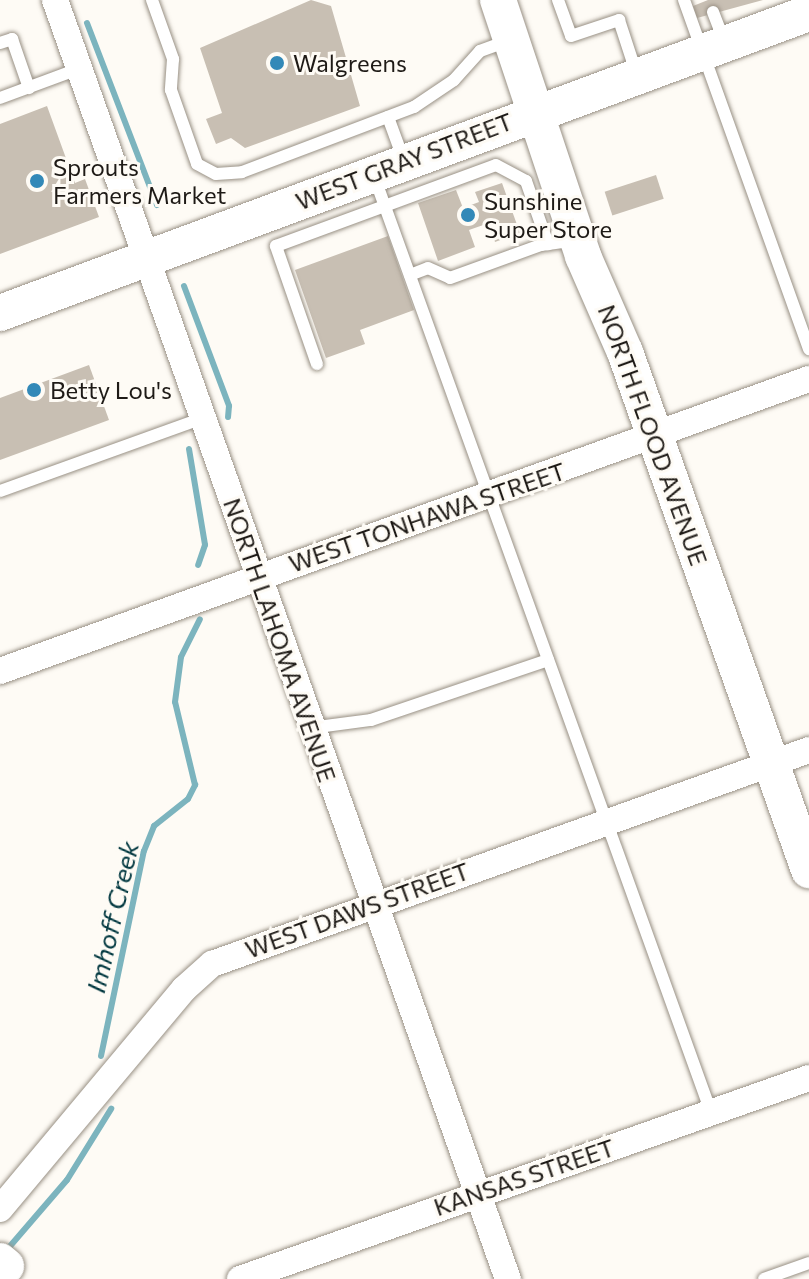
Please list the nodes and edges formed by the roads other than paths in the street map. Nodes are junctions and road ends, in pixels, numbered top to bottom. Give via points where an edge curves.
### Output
1 (55, 0) edge
2 (152, 0) edge
3 (558, 0) edge
4 (684, 0) edge
5 (500, 1) edge
6 (809, 13) edge
7 (711, 21) edge
8 (512, 39) junction
9 (0, 43) edge
10 (78, 69) junction
11 (637, 75) junction
12 (29, 88) junction
13 (0, 98) edge
14 (535, 112) junction
15 (388, 117) junction
16 (453, 143) junction
17 (466, 176) junction
18 (387, 180) junction
19 (270, 230) junction
20 (563, 242) junction
21 (146, 257) junction
22 (410, 275) junction
23 (0, 313) edge
24 (809, 349) edge
25 (317, 364) dead end
26 (809, 379) edge
27 (203, 418) junction
28 (655, 437) junction
29 (0, 491) edge
30 (488, 496) junction
31 (256, 577) junction
32 (548, 660) junction
33 (0, 671) edge
34 (310, 728) junction
35 (809, 750) edge
36 (771, 764) junction
37 (605, 822) junction
38 (809, 870) edge
39 (374, 903) junction
40 (809, 1078) edge
41 (711, 1112) junction
42 (477, 1193) junction
43 (0, 1209) edge
44 (809, 1263) edge
45 (240, 1279) edge
46 (508, 1279) edge
47 (764, 1279) edge

1 - 10 street, NORTH LAHOMA AVENUE
2 - 15 lane via 173,59 176,106 197,164 205,170 242,172
3 - 11 lane via 571,36 619,20
4 - 7 lane
5 - 8 street, NORTH FLOOD AVENUE
6 - 7 street, WEST GRAY STREET
7 - 11 street, WEST GRAY STREET
7 - 24 lane
8 - 14 street, NORTH FLOOD AVENUE
8 - 15 lane via 480,51 426,101
9 - 12 lane via 12,39
10 - 12 lane
10 - 21 street, NORTH LAHOMA AVENUE
11 - 14 street, WEST GRAY STREET
12 - 13 lane
14 - 16 street, WEST GRAY STREET
14 - 20 street, NORTH FLOOD AVENUE
15 - 18 lane
16 - 17 lane
16 - 18 street, WEST GRAY STREET
17 - 18 lane
17 - 20 lane via 496,165 526,181
18 - 19 street, WEST GRAY STREET
18 - 22 lane
19 - 21 street, WEST GRAY STREET
19 - 25 lane
20 - 22 lane via 450,278 428,268
20 - 28 street, NORTH FLOOD AVENUE
21 - 23 street, WEST GRAY STREET
21 - 27 street, NORTH LAHOMA AVENUE
22 - 30 lane
26 - 28 street, WEST TONHAWA STREET
27 - 29 lane
27 - 31 street, NORTH LAHOMA AVENUE
28 - 30 street, WEST TONHAWA STREET
28 - 36 street, NORTH FLOOD AVENUE
30 - 31 street, WEST TONHAWA STREET
30 - 32 lane
31 - 33 street, WEST TONHAWA STREET
31 - 34 street, NORTH LAHOMA AVENUE
32 - 34 lane via 371,720
32 - 37 lane
34 - 39 street, NORTH LAHOMA AVENUE
35 - 36 street, WEST DAWS STREET
36 - 37 street, WEST DAWS STREET
36 - 38 street, NORTH FLOOD AVENUE
37 - 39 street, WEST DAWS STREET
37 - 41 lane
39 - 42 street, NORTH LAHOMA AVENUE
39 - 43 street, WEST DAWS STREET via 244,949 196,977
40 - 41 street, KANSAS STREET
41 - 42 street, KANSAS STREET
42 - 45 street, KANSAS STREET
42 - 46 street, NORTH LAHOMA AVENUE
44 - 47 lane

